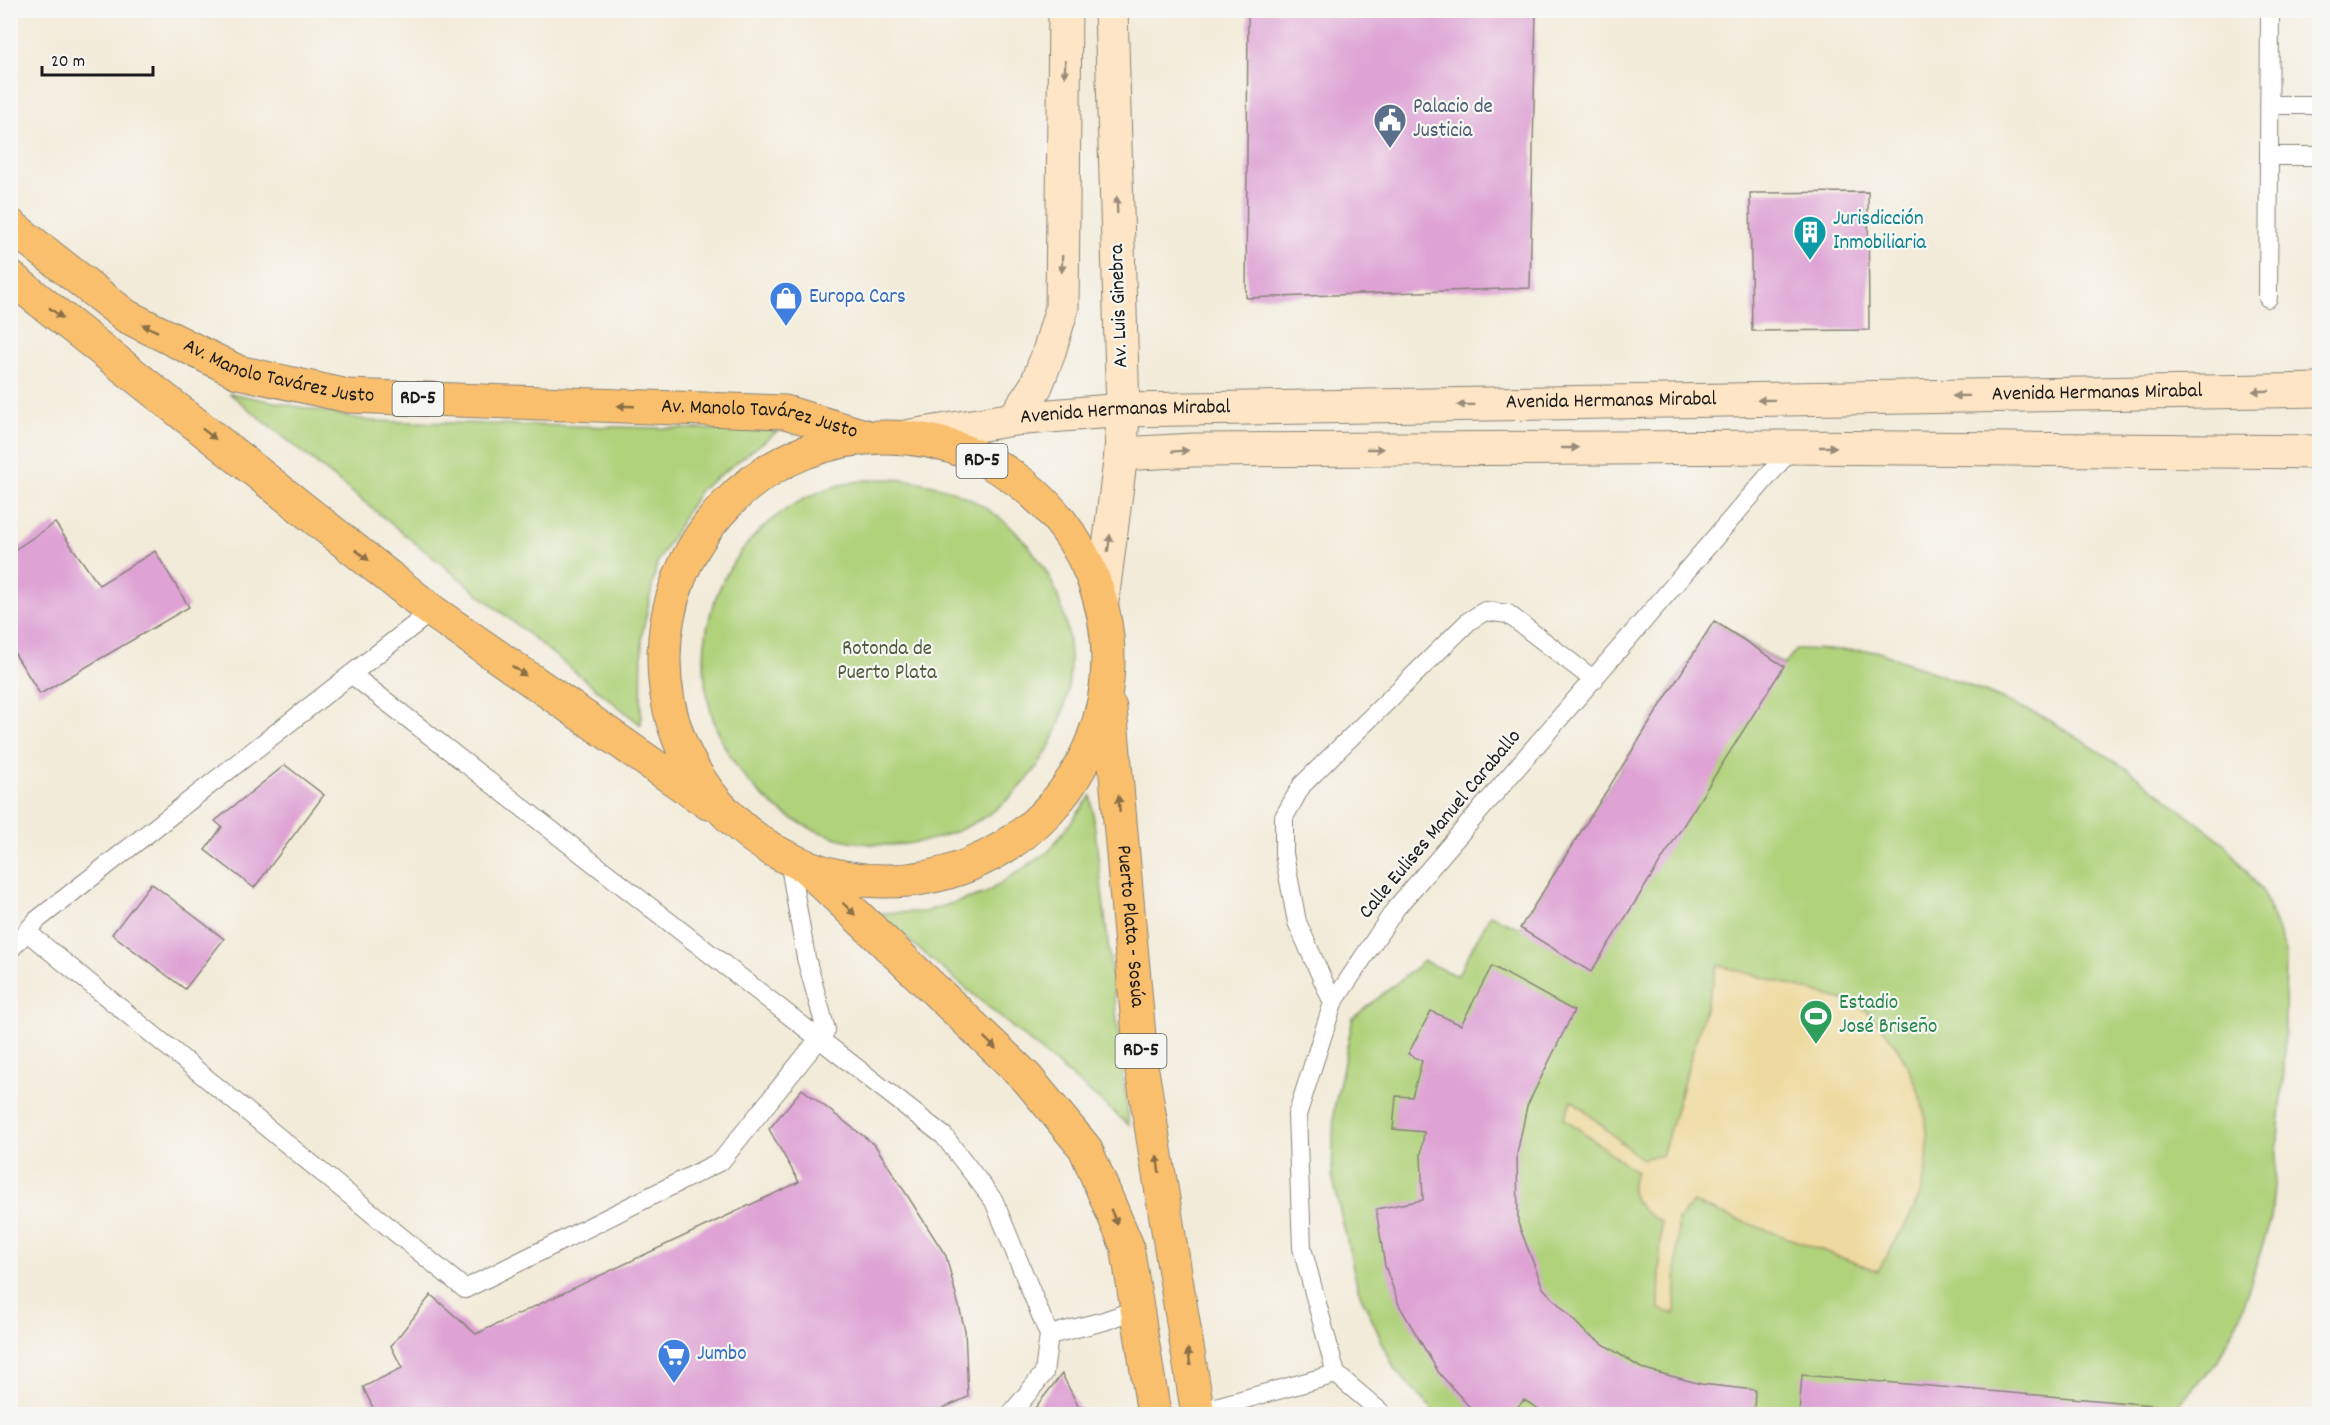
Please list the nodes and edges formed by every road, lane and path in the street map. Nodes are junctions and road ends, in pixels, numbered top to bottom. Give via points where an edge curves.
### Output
1 (1065, 10) edge
2 (1111, 10) edge
3 (2270, 10) edge
4 (2269, 105) junction
5 (2319, 105) edge
6 (2269, 156) junction
7 (2319, 156) edge
8 (10, 225) edge
9 (10, 277) edge
10 (2268, 298) dead end
11 (2319, 390) edge
12 (1123, 410) junction
13 (1014, 419) junction
14 (870, 437) junction
15 (905, 437) junction
16 (1794, 447) junction
17 (2319, 452) edge
18 (1121, 454) junction
19 (1102, 601) junction
20 (432, 611) junction
21 (351, 674) junction
22 (1594, 680) junction
23 (1108, 685) junction
24 (728, 817) junction
25 (798, 864) junction
26 (27, 932) junction
27 (10, 950) edge
28 (1333, 1003) junction
29 (820, 1038) junction
30 (1138, 1309) junction
31 (1049, 1335) junction
32 (1336, 1374) junction
33 (1198, 1413) edge
34 (1011, 1414) edge
35 (1154, 1414) edge
36 (1383, 1414) edge

1 -> 13 main road via 1062,308 1036,386
12 -> 2 main road, Av. Luis Ginebra
3 - 4 lane
4 - 5 lane
4 - 6 lane
6 - 7 lane
6 - 10 lane
14 -> 8 main road, Av. Manolo Tavárez Justo / RD-5 via 785,412 348,396 238,372 126,316
9 -> 20 main road, RD-5
11 -> 12 main road, Avenida Hermanas Mirabal
12 - 13 main road, Avenida Hermanas Mirabal
12 - 18 main road, Av. Luis Ginebra
13 - 15 main road, Avenida Hermanas Mirabal
14 - 15 main road, RD-5
14 - 24 main road, RD-5 via 799,454 738,492 692,548 666,616 664,688 685,758
15 - 19 main road, RD-5 via 971,454 1029,489 1074,540
16 -> 17 main road, Avenida Hermanas Mirabal
18 -> 16 main road, Avenida Hermanas Mirabal via 1206,450
16 - 22 lane, Calle Eulises Manuel Caraballo
19 -> 18 main road, Av. Luis Ginebra
19 - 23 main road, RD-5 via 1109,643
20 - 21 lane
20 -> 24 main road, RD-5
21 - 26 lane via 37,920
21 - 29 lane
22 - 28 lane, Calle Eulises Manuel Caraballo via 1396,908
22 - 28 lane via 1508,614 1485,611 1469,621 1302,785 1284,818 1284,854 1297,922
23 - 25 main road, RD-5 via 1090,750 1054,807 1003,850 940,876 873,882
33 -> 23 main road, Puerto Plata - Sosúa / RD-5 via 1142,1070
24 - 25 main road, RD-5
25 - 29 lane via 806,958 826,1030
25 -> 30 main road, RD-5 via 1026,1077 1085,1148 1126,1246
26 - 27 lane
26 - 29 lane via 465,1289 721,1161
28 - 32 lane, Calle Eulises Manuel Caraballo via 1297,1115 1302,1248
29 - 31 lane via 944,1136 994,1201
30 - 31 lane
30 - 35 main road, RD-5
31 - 34 lane via 1044,1374
32 - 33 lane
32 - 36 lane

